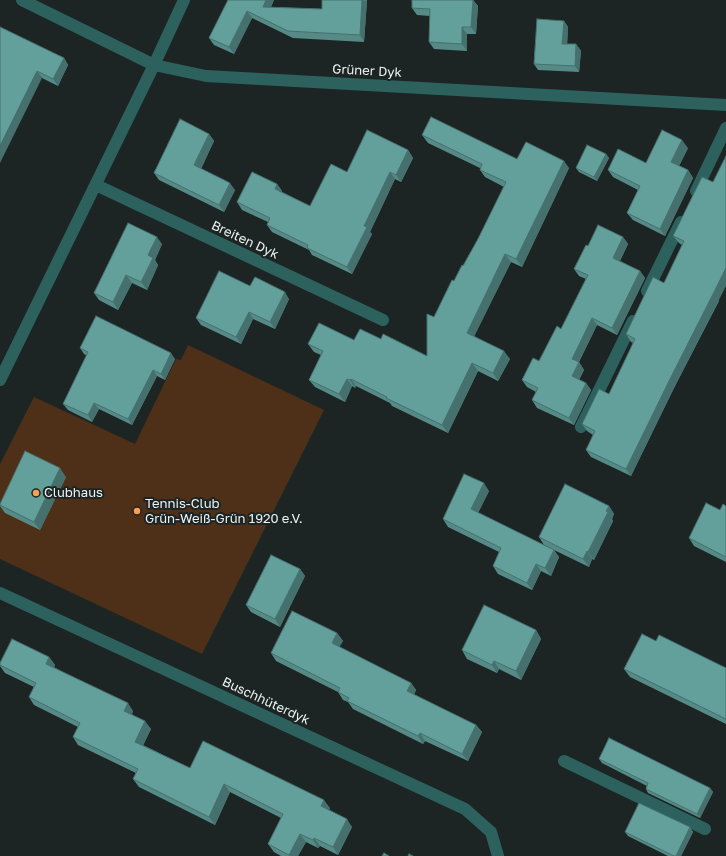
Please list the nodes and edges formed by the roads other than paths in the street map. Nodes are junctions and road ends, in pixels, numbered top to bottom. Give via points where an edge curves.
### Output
1 (22, 0) edge
2 (184, 0) edge
3 (154, 65) junction
4 (726, 105) edge
5 (726, 128) edge
6 (96, 185) junction
7 (691, 200) edge
8 (684, 214) edge
9 (643, 299) edge
10 (636, 314) edge
11 (383, 320) dead end
12 (0, 380) edge
13 (581, 427) edge
14 (0, 593) edge
15 (564, 761) dead end
16 (706, 829) dead end
17 (498, 856) edge

1 - 3 street, Grüner Dyk
2 - 3 street
3 - 4 street, Grüner Dyk via 206,76
3 - 6 street
5 - 7 street
6 - 11 street, Breiten Dyk
6 - 12 street
8 - 9 street
10 - 13 street
14 - 17 street, Buschhüterdyk via 465,809 491,832
15 - 16 street

